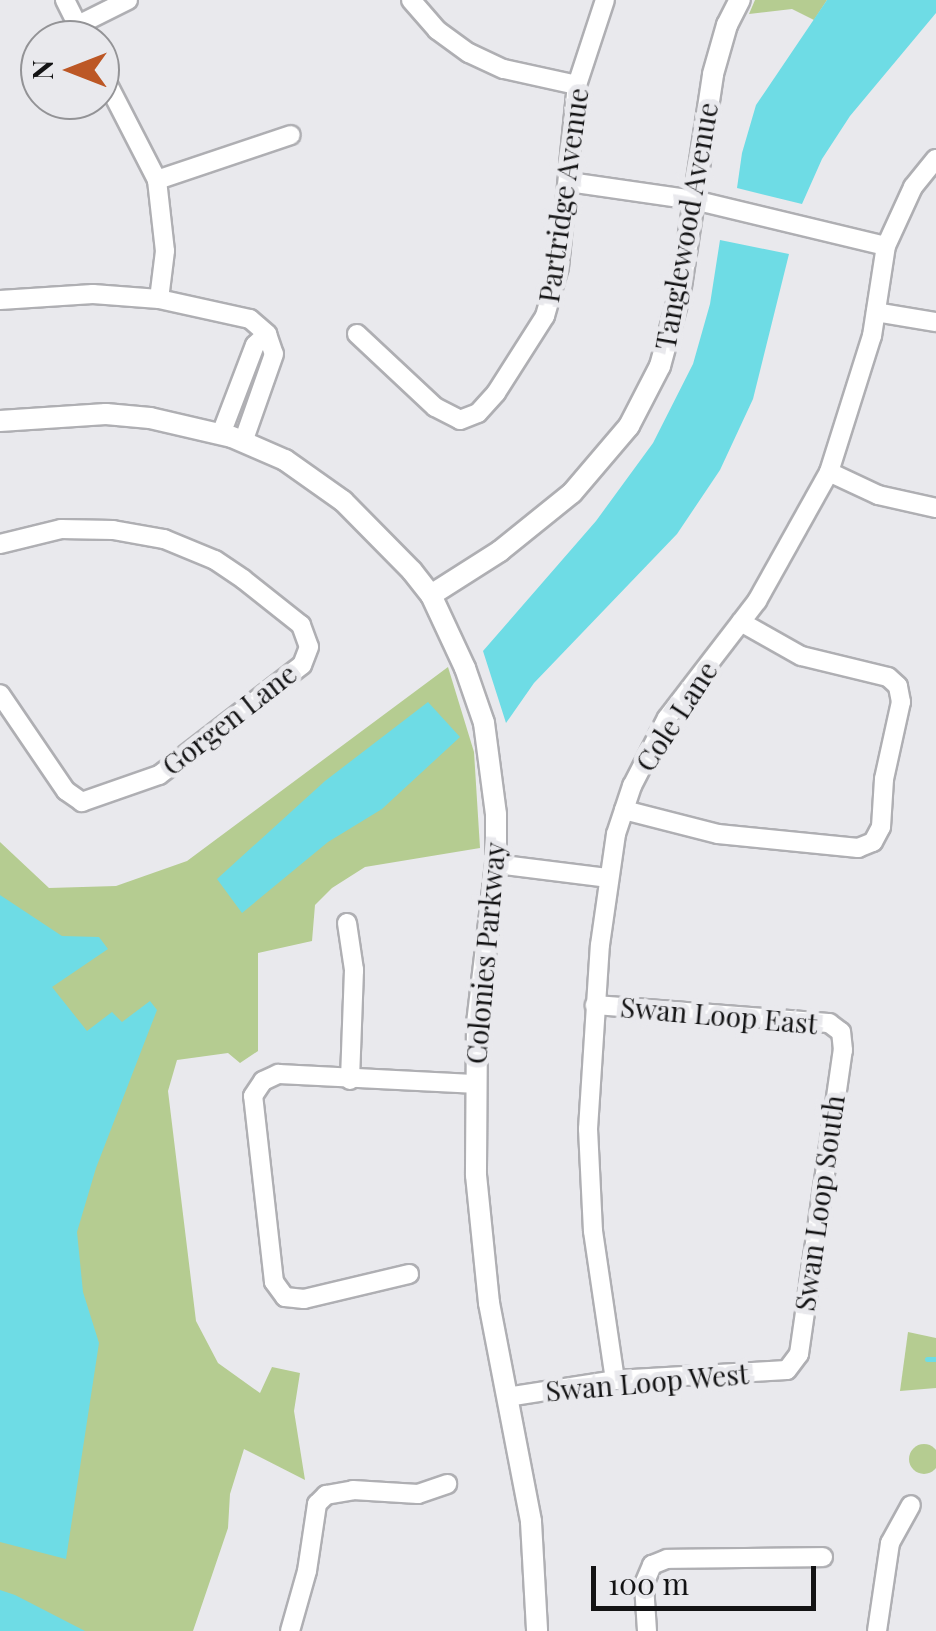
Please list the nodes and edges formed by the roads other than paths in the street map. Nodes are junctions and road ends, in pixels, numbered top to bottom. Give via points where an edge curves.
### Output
1 (128, 0) edge
2 (410, 0) edge
3 (605, 0) edge
4 (740, 0) edge
5 (100, 20) edge
6 (578, 84) junction
7 (120, 107) edge
8 (291, 136) dead end
9 (936, 160) edge
10 (158, 180) junction
11 (569, 182) junction
12 (694, 200) junction
13 (886, 246) junction
14 (160, 299) junction
15 (0, 300) edge
16 (876, 312) junction
17 (936, 322) edge
18 (267, 334) junction
19 (357, 334) dead end
20 (0, 421) edge
21 (221, 434) junction
22 (243, 442) junction
23 (829, 472) junction
24 (936, 508) edge
25 (0, 544) edge
26 (430, 595) junction
27 (741, 622) junction
28 (0, 694) edge
29 (624, 810) junction
30 (496, 864) junction
31 (608, 878) junction
32 (347, 923) dead end
33 (595, 1004) junction
34 (841, 1032) joint
35 (350, 1080) junction
36 (474, 1084) junction
37 (409, 1274) dead end
38 (787, 1370) joint
39 (615, 1380) junction
40 (507, 1397) junction
41 (447, 1484) dead end
42 (912, 1505) dead end
43 (823, 1557) dead end
44 (290, 1631) edge
45 (536, 1631) edge
46 (648, 1631) edge
47 (877, 1631) edge

1 - 5 street
2 - 6 street via 470,53 504,69
3 - 6 street, Partridge Avenue
4 - 12 street, Tanglewood Avenue via 713,74
6 - 11 street, Partridge Avenue
7 - 10 street
8 - 10 street
9 - 13 street, Cole Lane via 913,187
10 - 14 street via 166,251
11 - 12 street
11 - 19 street, Partridge Avenue via 546,316 478,412 460,420 435,407
12 - 13 street
12 - 26 street, Tanglewood Avenue via 660,366 629,426 572,493 500,551
13 - 16 street, Cole Lane
14 - 15 street via 93,294
14 - 18 street via 250,320
16 - 17 street
16 - 23 street, Cole Lane
18 - 21 street via 255,346
18 - 22 street via 274,354
20 - 21 street, Colonies Parkway via 106,414
21 - 22 street, Colonies Parkway
22 - 26 street, Colonies Parkway via 285,460 342,500
23 - 24 street via 878,495
23 - 27 street, Cole Lane
25 - 28 street, Gorgen Lane via 61,530 113,530 164,540 243,579 301,625 309,647 302,665 159,775 82,802 66,791
26 - 30 street, Colonies Parkway via 484,723
27 - 29 street, Cole Lane via 667,718
27 - 29 street via 801,656 888,677 898,686 882,827 873,842 858,848 718,834
29 - 31 street, Cole Lane
30 - 31 street
30 - 36 street, Colonies Parkway
31 - 33 street, Cole Lane
32 - 35 street via 354,970
33 - 34 street, Swan Loop East via 830,1023
33 - 39 street, Cole Lane via 589,1186
34 - 38 street, Swan Loop South via 799,1354
35 - 36 street
35 - 37 street via 278,1074 253,1096 274,1282 285,1297 304,1298
36 - 40 street, Colonies Parkway via 481,1236
38 - 39 street, Swan Loop West
39 - 40 street, Swan Loop West
40 - 45 street, Colonies Parkway via 531,1522
41 - 44 street via 418,1494 353,1490 316,1504
42 - 47 street via 890,1544
43 - 46 street via 667,1559 652,1565 644,1584

